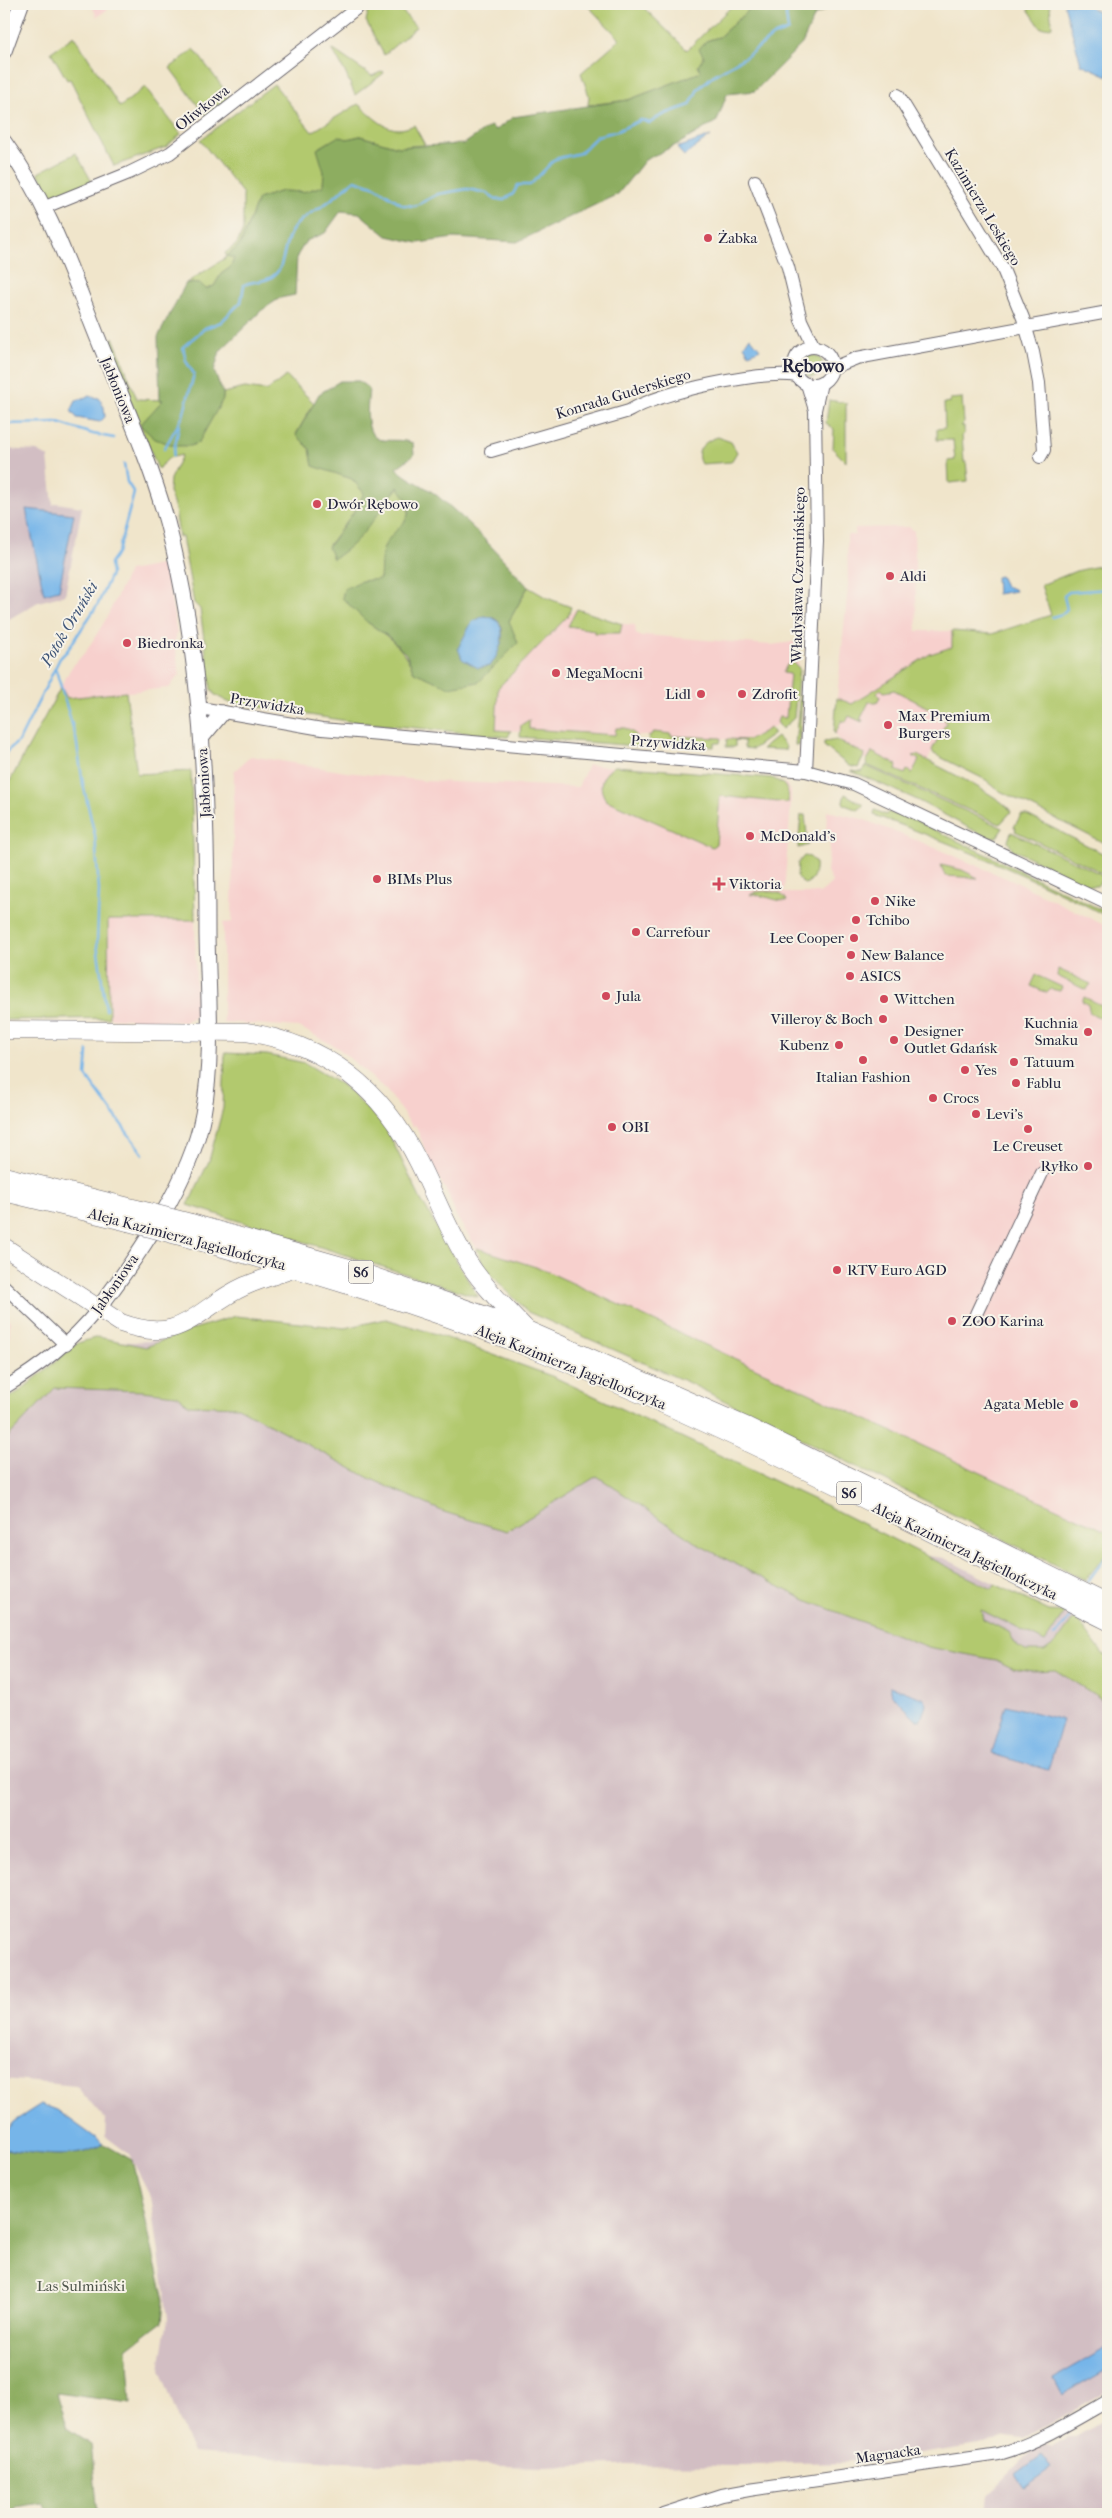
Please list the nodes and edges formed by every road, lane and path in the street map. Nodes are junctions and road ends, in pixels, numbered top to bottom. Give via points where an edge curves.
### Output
1 (20, 4) edge
2 (362, 4) edge
3 (4, 51) edge
4 (898, 95) dead end
5 (4, 142) edge
6 (755, 181) dead end
7 (45, 207) junction
8 (1108, 312) edge
9 (1026, 327) junction
10 (804, 353) junction
11 (831, 362) junction
12 (765, 375) junction
13 (802, 380) junction
14 (822, 384) junction
15 (815, 410) junction
16 (491, 450) dead end
17 (1040, 458) dead end
18 (200, 708) junction
19 (222, 713) junction
20 (202, 737) junction
21 (806, 771) junction
22 (1108, 904) edge
23 (4, 1030) edge
24 (208, 1031) junction
25 (1042, 1173) dead end
26 (4, 1176) edge
27 (4, 1192) edge
28 (133, 1216) junction
29 (188, 1230) junction
30 (4, 1247) edge
31 (296, 1268) junction
32 (4, 1286) edge
33 (98, 1310) junction
34 (976, 1314) dead end
35 (527, 1330) junction
36 (66, 1345) junction
37 (4, 1388) edge
38 (1108, 1604) edge
39 (1108, 1621) edge
40 (1108, 2400) edge
41 (663, 2514) edge

1 - 3 main road
2 - 7 street, Oliwkowa via 170,153
4 - 9 street, Kazimierza Leskiego via 1002,267
5 - 7 main road, Jabłoniowa
6 - 10 street via 788,267 801,320
7 - 18 main road, Jabłoniowa via 166,518 175,554
8 - 9 street
9 - 11 street
9 - 17 street, Kazimierza Leskiego via 1039,382 1044,450
10 - 11 street via 825,351
10 - 12 street, Konrada Guderskiego
10 - 13 street
11 - 14 street via 831,374
12 - 13 street, Konrada Guderskiego
12 - 16 street, Konrada Guderskiego via 642,402 629,411
13 - 14 street
13 - 15 street, Władysława Czermińskiego
14 - 15 street, Władysława Czermińskiego
15 - 21 street, Władysława Czermińskiego via 817,588
18 - 19 street, Przywidzka
18 - 20 main road, Jabłoniowa
19 - 20 main road
19 - 21 street, Przywidzka via 322,729
20 - 24 main road, Jabłoniowa via 207,852
21 - 22 street, Przywidzka via 854,784
23 - 24 highway
24 - 33 main road, Jabłoniowa via 208,1074 203,1115 191,1154 170,1200
24 - 35 highway via 270,1036 305,1048 340,1067 371,1091 401,1129 470,1266
25 - 34 street
26 - 28 highway, Aleja Kazimierza Jagiellończyka / S6
27 - 28 highway, Aleja Kazimierza Jagiellończyka / S6
28 - 29 highway, Aleja Kazimierza Jagiellończyka / S6, bridge
29 - 31 highway, Aleja Kazimierza Jagiellończyka / S6
29 - 35 highway, Aleja Kazimierza Jagiellończyka / S6 via 350,1268
30 - 33 highway
31 - 33 highway via 246,1286 174,1329 140,1330
31 - 39 highway, Aleja Kazimierza Jagiellończyka / S6 via 427,1310 600,1377 762,1450
32 - 36 street
33 - 36 street, Jabłoniowa
35 - 38 highway, Aleja Kazimierza Jagiellończyka / S6 via 748,1427
36 - 37 street, Jabłoniowa via 36,1369
40 - 41 street, Magnacka via 1050,2434 999,2454 749,2490

